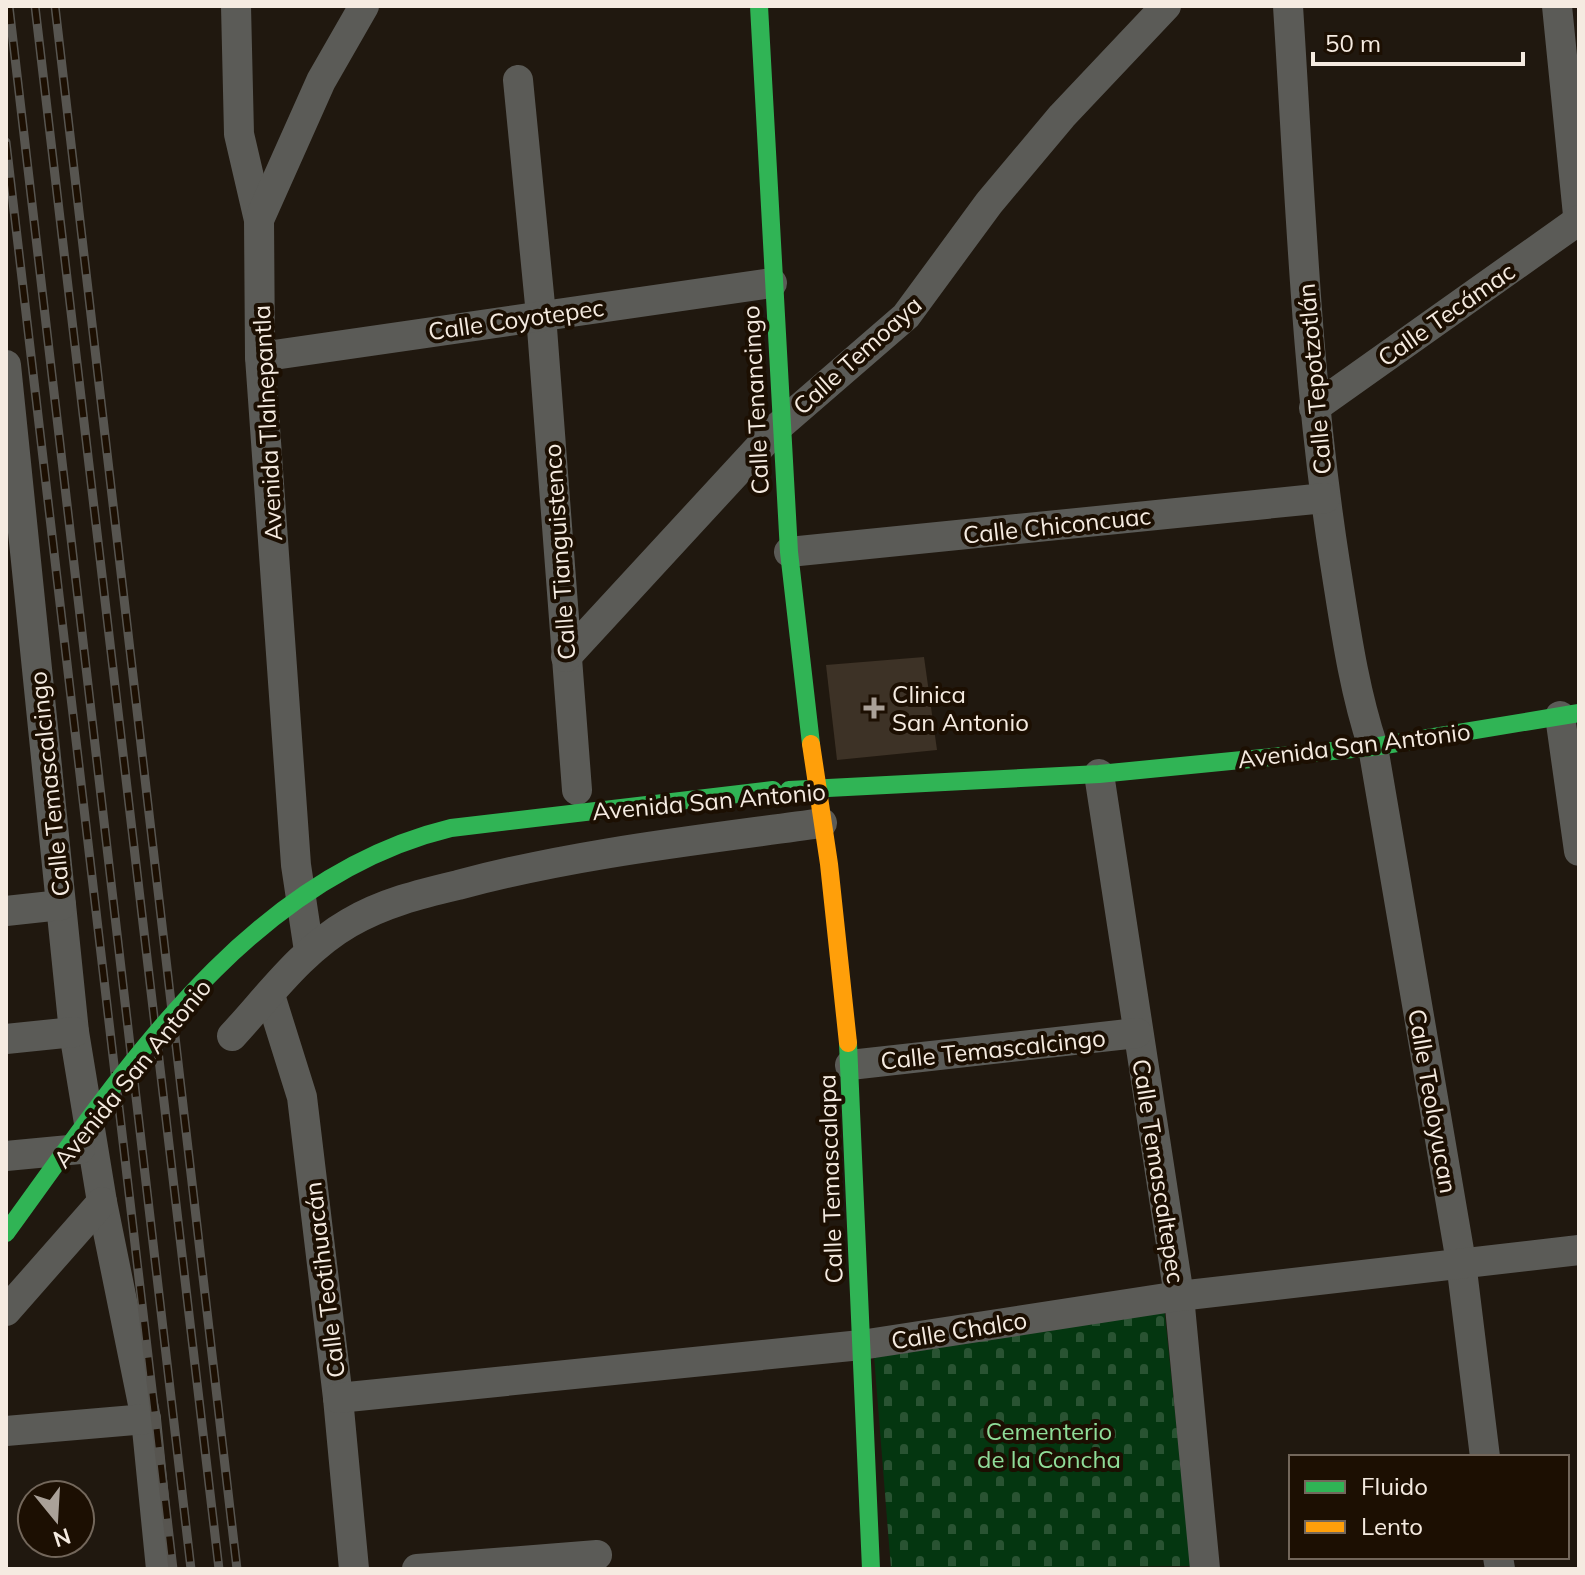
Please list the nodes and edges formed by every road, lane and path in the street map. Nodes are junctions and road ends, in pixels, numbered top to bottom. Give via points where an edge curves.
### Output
1 (236, 6) edge
2 (364, 6) edge
3 (759, 6) edge
4 (768, 6) edge
5 (1166, 6) edge
6 (1288, 6) edge
7 (1557, 6) edge
8 (518, 80) dead end
9 (259, 220) junction
10 (1579, 221) edge
11 (772, 283) junction
12 (541, 315) junction
13 (260, 357) junction
14 (6, 365) edge
15 (1314, 408) junction
16 (780, 425) junction
17 (1325, 498) junction
18 (789, 552) junction
19 (566, 657) junction
20 (1570, 715) edge
21 (1373, 747) junction
22 (1099, 774) junction
23 (577, 790) dead end
24 (816, 790) junction
25 (822, 823) junction
26 (1579, 851) edge
27 (61, 905) junction
28 (6, 911) edge
29 (309, 951) junction
30 (270, 995) junction
31 (74, 1032) junction
32 (1137, 1033) junction
33 (232, 1036) dead end
34 (6, 1039) edge
35 (850, 1065) junction
36 (93, 1148) junction
37 (12, 1162) edge
38 (102, 1202) junction
39 (6, 1233) edge
40 (1579, 1250) edge
41 (1461, 1262) junction
42 (1179, 1296) junction
43 (6, 1311) edge
44 (861, 1345) junction
45 (338, 1398) junction
46 (146, 1419) junction
47 (6, 1431) edge
48 (1485, 1455) edge
49 (597, 1555) dead end
50 (161, 1569) edge
51 (354, 1569) edge
52 (417, 1569) edge
53 (871, 1569) edge
54 (1205, 1569) edge

1 - 9 street via 239,134
2 - 9 street, Avenida Tlalnepantla via 321,81
3 - 4 street
3 - 11 main road, Calle Tenancingo
5 - 16 street, Calle Temoaya via 998,192 906,316
6 - 15 street, Calle Tepotzotlán
7 - 10 street
8 - 12 street, Calle Tianguistenco
9 - 13 street, Avenida Tlalnepantla
10 - 15 street, Calle Tecámac
11 - 12 street, Calle Coyotepec
11 - 16 main road, Calle Tenancingo
12 - 13 street, Calle Coyotepec
12 - 19 street, Calle Tianguistenco
13 - 29 street, Avenida Tlalnepantla via 296,865
14 - 27 street, Calle Temascalcingo
15 - 17 street, Calle Tepotzotlán
16 - 18 main road, Calle Tenancingo
16 - 19 street, Calle Temoaya
17 - 18 street, Calle Chiconcuac
17 - 21 street, Calle Tepotzotlán via 1357,700
18 - 24 main road, Calle Tenancingo
19 - 23 street, Calle Tianguistenco
20 - 21 main road, Avenida San Antonio
20 - 26 street
21 - 22 main road, Avenida San Antonio
21 - 41 street, Calle Teoloyucan
22 - 24 main road, Avenida San Antonio
22 - 32 street, Calle Temascaltepec
24 - 25 main road, Calle Temascalapa
24 - 39 main road, Avenida San Antonio, bridge via 492,819 402,841 342,869 238,946 79,1134
25 - 29 street, Avenida San Antonio via 504,872 395,901 350,922
25 - 35 main road, Calle Temascalapa
27 - 28 street
27 - 31 street, Calle Temascalcingo
29 - 30 street, Avenida San Antonio
30 - 33 street, Avenida San Antonio
30 - 45 street, Calle Teotihuacán via 302,1097
31 - 34 street
31 - 36 street, Calle Temascalcingo
32 - 35 street, Calle Temascalcingo
32 - 42 street, Calle Temascaltepec
35 - 44 main road, Calle Temascalapa
36 - 37 street
36 - 38 street, Calle Temascalcingo
38 - 43 street
38 - 46 street, Calle Temascalcingo
40 - 41 street, Calle Chalco
41 - 42 street, Calle Chalco
41 - 48 street, Calle Teoloyucan
42 - 44 street, Calle Chalco
42 - 54 street, Calle Temascaltepec
44 - 45 street, Calle Chalco
44 - 53 main road, Calle Temascalapa
45 - 51 street, Calle Teotihuacán
46 - 47 street
46 - 50 street, Calle Temascalcingo
49 - 52 street

